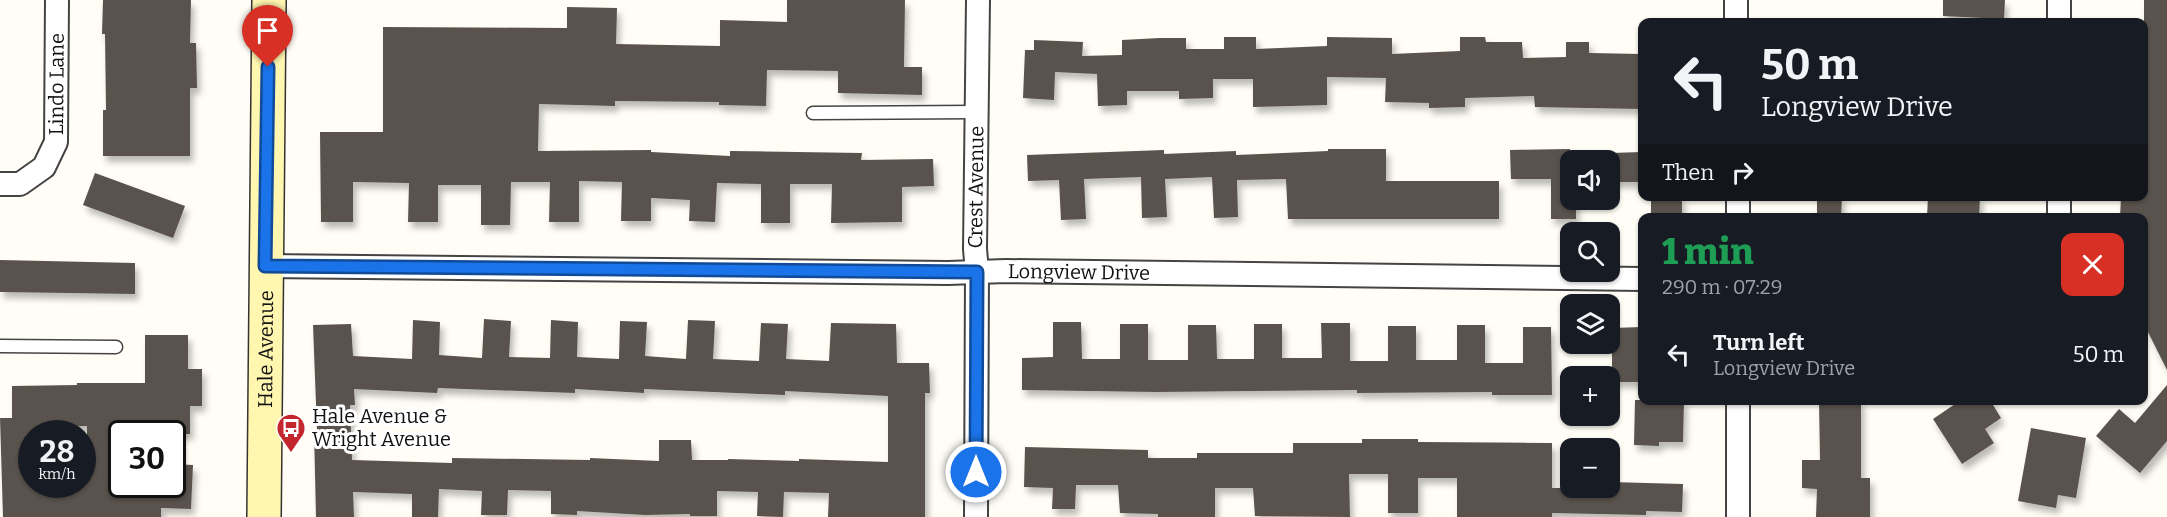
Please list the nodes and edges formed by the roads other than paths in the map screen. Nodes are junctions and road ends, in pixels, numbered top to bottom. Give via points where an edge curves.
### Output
1 (57, 0) edge
2 (269, 0) edge
3 (978, 0) edge
4 (1736, 0) edge
5 (2059, 0) edge
6 (1736, 18) edge
7 (2059, 18) edge
8 (976, 112) junction
9 (813, 113) dead end
10 (0, 184) edge
11 (265, 266) junction
12 (977, 272) junction
13 (1638, 279) edge
14 (0, 346) edge
15 (116, 346) dead end
16 (1738, 405) edge
17 (264, 517) edge
18 (976, 517) edge
19 (1738, 517) edge

1 - 10 street, Lindo Lane via 56,142 44,167 20,184
2 - 11 main road, Hale Avenue
3 - 8 street, Crest Avenue
4 - 6 street
5 - 7 street
8 - 9 lane
8 - 12 street, Crest Avenue
11 - 12 street, Longview Drive
11 - 17 main road, Hale Avenue
12 - 13 street, Longview Drive
12 - 18 street, Crest Avenue
14 - 15 lane
16 - 19 street

